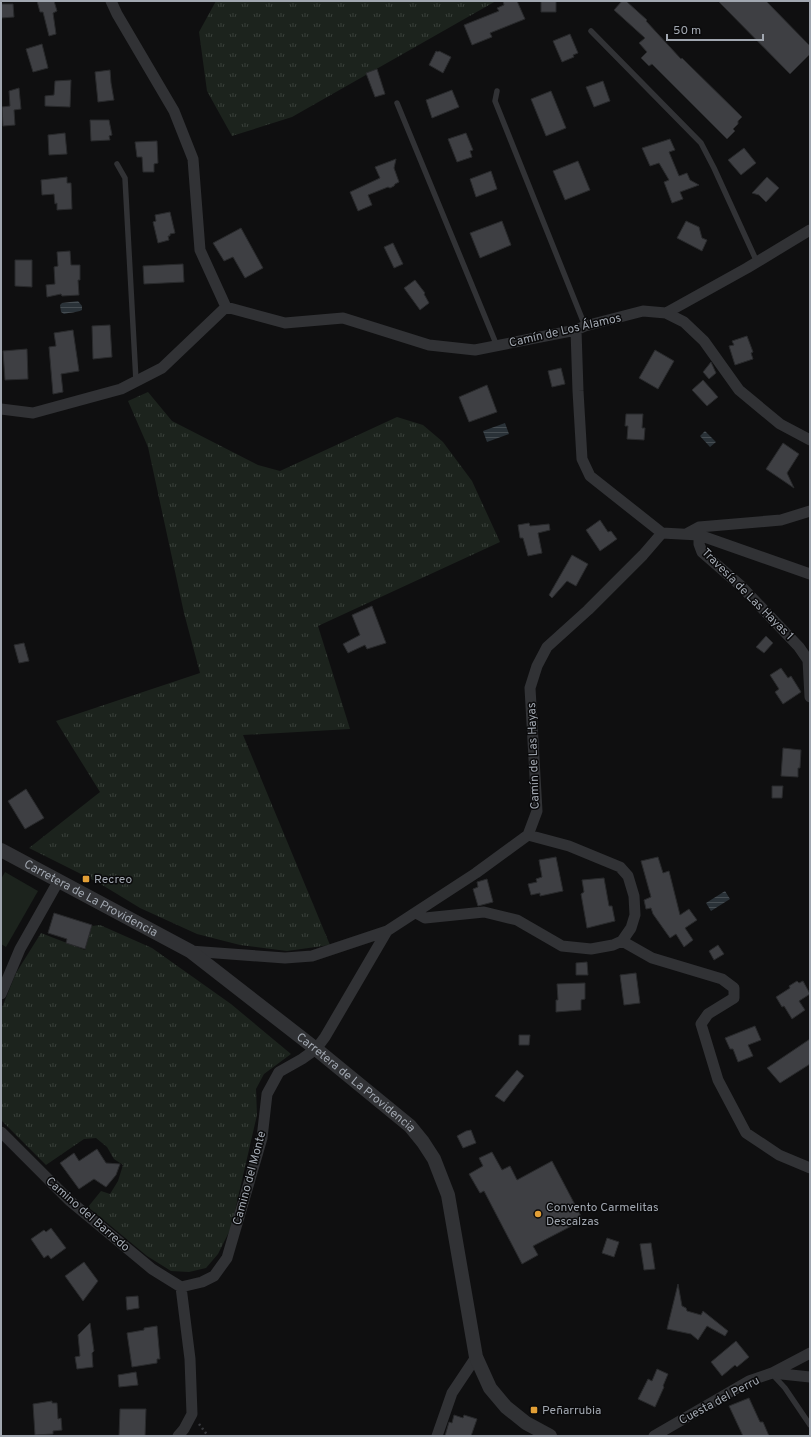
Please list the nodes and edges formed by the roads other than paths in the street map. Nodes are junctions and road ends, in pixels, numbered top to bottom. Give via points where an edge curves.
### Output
1 (111, 1) edge
2 (591, 31) dead end
3 (497, 91) dead end
4 (396, 103) dead end
5 (117, 164) dead end
6 (810, 230) edge
7 (757, 262) junction
8 (226, 306) junction
9 (666, 313) junction
10 (580, 328) junction
11 (497, 346) junction
12 (136, 381) junction
13 (1, 409) edge
14 (810, 440) edge
15 (810, 511) edge
16 (662, 533) junction
17 (685, 534) junction
18 (699, 535) junction
19 (810, 574) edge
20 (810, 697) edge
21 (528, 835) junction
22 (1, 850) edge
23 (59, 880) junction
24 (416, 912) junction
25 (387, 931) junction
26 (622, 941) junction
27 (190, 951) junction
28 (1, 994) edge
29 (316, 1049) junction
30 (1, 1132) edge
31 (810, 1168) edge
32 (182, 1287) junction
33 (810, 1353) edge
34 (476, 1357) junction
35 (772, 1373) junction
36 (810, 1377) edge
37 (810, 1425) edge
38 (178, 1436) edge
39 (437, 1436) edge
40 (550, 1436) edge
41 (654, 1436) edge

1 - 8 street via 116,14 174,111 193,159 200,250
2 - 7 lane via 701,143
3 - 10 lane via 495,101
4 - 11 lane
5 - 12 lane via 125,178
6 - 7 street
7 - 9 street
8 - 11 street, Camín de Los Álamos via 285,323 343,318 429,345 475,350
8 - 12 street via 162,368
9 - 10 street, Camín de Los Álamos via 643,311
9 - 14 street via 684,322 704,341 739,390 780,424
10 - 11 street, Camín de Los Álamos
10 - 16 street via 578,391 582,459 590,476
12 - 13 street via 121,389 33,413
15 - 17 street via 781,520 699,527
16 - 17 street
16 - 21 street, Camín de Las Hayas via 588,610 547,647 537,666 530,688 537,812
17 - 18 street
18 - 19 street
18 - 20 street, Travesía de Las Hayas 1 via 702,552 741,586 799,647 808,660
21 - 24 street
21 - 26 street via 569,846 620,867 628,876 634,896 635,915 631,928
22 - 23 street, Carretera de La Providencia
23 - 27 street, Carretera de La Providencia
23 - 28 street via 20,949
24 - 25 street
24 - 26 street via 425,918 484,912 517,920 562,946 591,949
25 - 27 street via 312,956 285,958
25 - 29 street, Camino del Monte
26 - 31 street via 652,958 722,979 734,988 734,998 708,1014 701,1024 718,1080 746,1133 779,1155
27 - 29 street, Carretera de La Providencia
29 - 32 street, Camino del Monte via 279,1072 267,1094 262,1138 226,1258 214,1276
29 - 34 street, Carretera de La Providencia via 410,1126 434,1159 448,1195
30 - 32 street, Camino del Barredo via 70,1201 152,1269
32 - 38 street via 190,1359 192,1414
33 - 35 street
34 - 39 street via 452,1393
34 - 40 street, Carretera de La Providencia via 490,1388 506,1407 526,1423
35 - 36 street, Cuesta del Perru
35 - 37 lane
35 - 41 street, Cuesta del Perru via 749,1382

